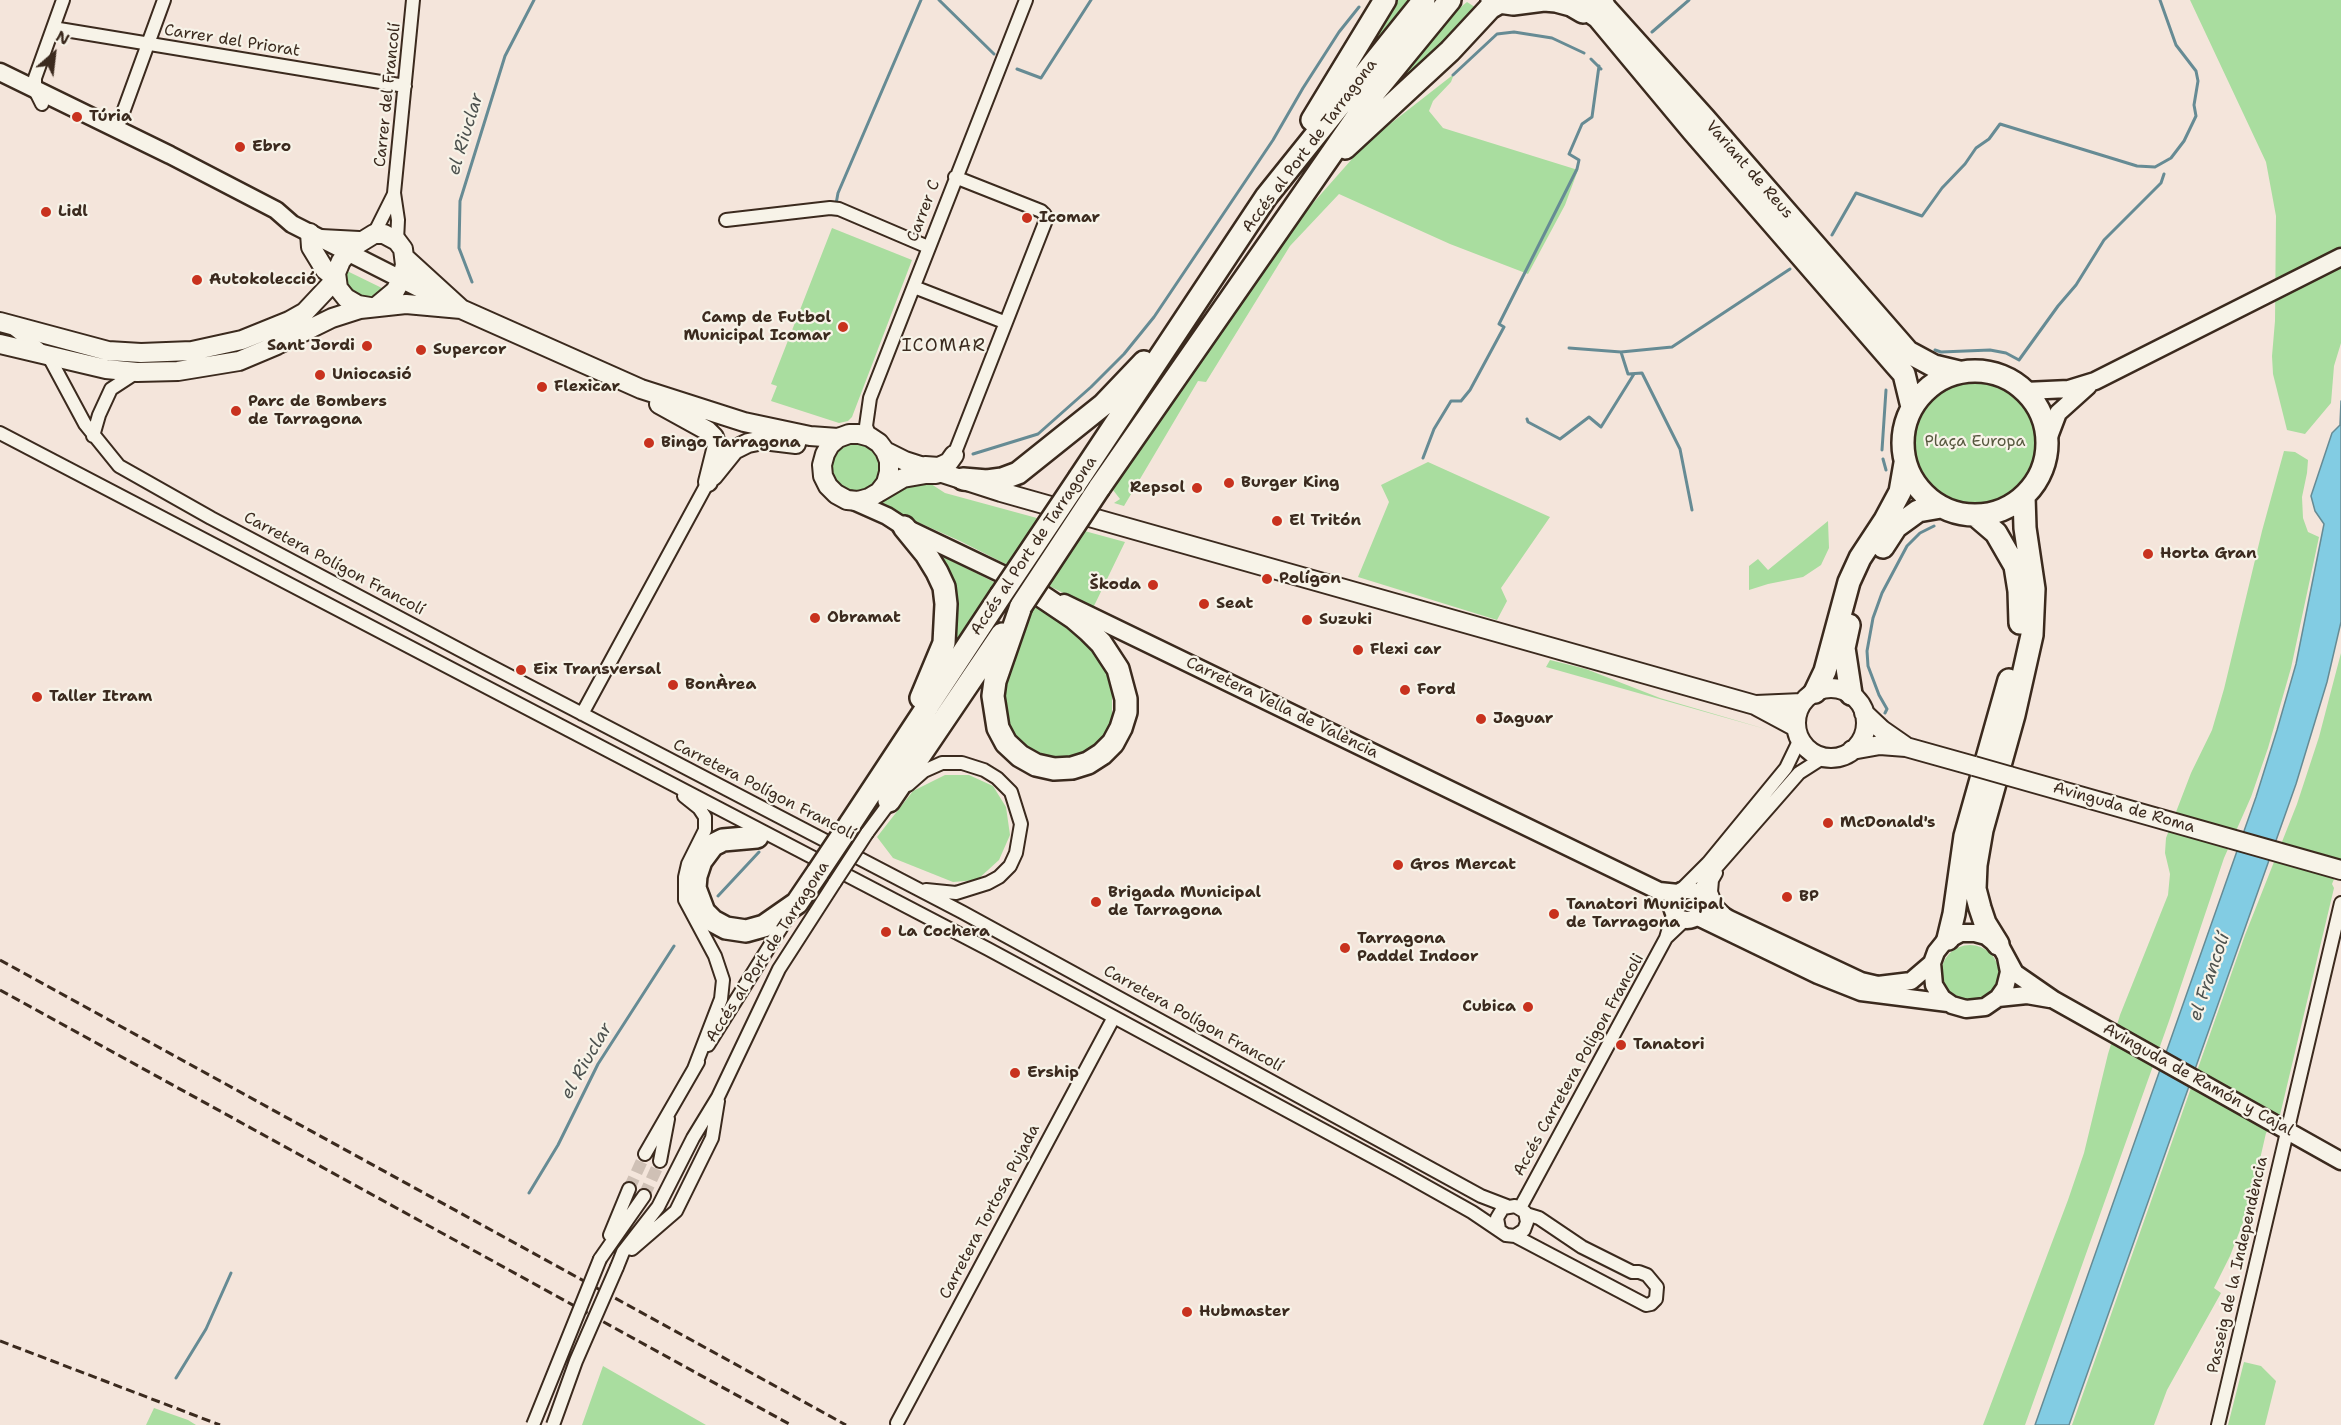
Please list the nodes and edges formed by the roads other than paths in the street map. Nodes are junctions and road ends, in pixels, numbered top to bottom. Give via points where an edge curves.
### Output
1 (63, 0) edge
2 (164, 0) edge
3 (413, 0) edge
4 (1026, 0) edge
5 (1385, 0) edge
6 (1424, 0) edge
7 (1450, 0) edge
8 (1573, 0) edge
9 (1601, 0) edge
10 (1607, 0) edge
11 (1501, 2) edge
12 (1618, 22) junction
13 (53, 28) junction
14 (147, 45) junction
15 (1619, 45) junction
16 (0, 72) edge
17 (0, 83) edge
18 (405, 86) junction
19 (39, 97) junction
20 (117, 129) junction
21 (1290, 165) junction
22 (955, 177) junction
23 (1311, 180) junction
24 (394, 193) junction
25 (726, 220) dead end
26 (292, 224) junction
27 (315, 236) junction
28 (360, 243) junction
29 (928, 247) junction
30 (401, 249) junction
31 (2341, 257) edge
32 (332, 276) junction
33 (1215, 276) junction
34 (401, 280) junction
35 (914, 287) junction
36 (374, 307) junction
37 (461, 309) junction
38 (1004, 322) junction
39 (3, 323) edge
40 (0, 344) edge
41 (1890, 345) junction
42 (49, 357) junction
43 (137, 372) junction
44 (1959, 372) junction
45 (608, 375) junction
46 (2025, 391) junction
47 (2071, 393) junction
48 (1912, 407) junction
49 (744, 422) junction
50 (0, 432) edge
51 (93, 436) junction
52 (870, 437) junction
53 (838, 438) junction
54 (2047, 442) junction
55 (796, 444) junction
56 (885, 451) junction
57 (954, 455) joint
58 (1905, 463) junction
59 (822, 465) junction
60 (920, 465) junction
61 (955, 477) junction
62 (708, 482) junction
63 (879, 492) junction
64 (2024, 496) junction
65 (850, 500) junction
66 (1941, 507) junction
67 (1975, 515) junction
68 (904, 527) junction
69 (1022, 584) junction
70 (1021, 606) junction
71 (1851, 694) junction
72 (1808, 697) junction
73 (1755, 705) junction
74 (1864, 713) junction
75 (582, 714) junction
76 (1798, 733) junction
77 (907, 738) junction
78 (1906, 747) junction
79 (1852, 750) junction
80 (1824, 757) junction
81 (665, 780) junction
82 (889, 801) junction
83 (704, 813) junction
84 (858, 829) junction
85 (757, 837) junction
86 (798, 849) junction
87 (1724, 859) junction
88 (2341, 870) edge
89 (827, 877) junction
90 (920, 890) junction
91 (797, 903) junction
92 (2341, 903) edge
93 (1686, 904) junction
94 (1729, 919) junction
95 (1948, 939) junction
96 (2002, 951) junction
97 (1932, 963) junction
98 (1998, 998) junction
99 (2055, 1000) junction
100 (1948, 1003) junction
101 (1114, 1017) junction
102 (694, 1069) junction
103 (718, 1097) junction
104 (670, 1109) junction
105 (2282, 1128) junction
106 (645, 1154) tunnel mouth
107 (660, 1161) tunnel mouth
108 (2341, 1161) edge
109 (629, 1189) tunnel mouth
110 (644, 1196) tunnel mouth
111 (1517, 1209) junction
112 (1499, 1229) junction
113 (1515, 1236) junction
114 (600, 1259) junction
115 (617, 1267) junction
116 (897, 1422) dead end
117 (533, 1425) edge
118 (553, 1425) edge
119 (2218, 1425) edge

1 - 13 street
2 - 14 street
3 - 18 street, Carrer del Francolí
4 - 22 street, Carrer C
5 - 21 highway via 1301,138
6 - 21 highway, Accés al Port de Tarragona
7 - 23 highway, Accés al Port de Tarragona via 1373,94
8 - 15 highway via 1598,17
9 - 12 highway, Variant de Reus
10 - 12 highway
11 - 15 highway via 1544,0 1571,5 1592,18
11 - 23 highway via 1490,8 1450,51
12 - 41 highway, Variant de Reus
13 - 14 street, Carrer del Priorat
13 - 19 street via 35,78
14 - 18 street, Carrer del Priorat
14 - 20 street
15 - 41 highway, Variant de Reus
16 - 19 street
17 - 19 street
18 - 24 street, Carrer del Francolí
19 - 20 street
19 - 26 street via 280,224
20 - 26 street via 276,210
21 - 33 highway, Accés al Port de Tarragona
22 - 29 street, Carrer C
22 - 38 street via 1045,215
23 - 70 highway, Accés al Port de Tarragona, bridge
24 - 28 street, Carrer del Francolí
24 - 30 street, Carrer del Francolí
25 - 29 street via 839,209
26 - 27 street
27 - 28 main road
27 - 32 main road via 311,247
28 - 30 main road via 384,234
28 - 32 main road
28 - 34 street
29 - 35 street, Carrer C
30 - 34 main road
30 - 37 main road
31 - 47 street
32 - 36 main road via 346,298
32 - 39 main road via 321,297 289,321 242,340 192,351 108,351
33 - 61 highway via 1129,379 1078,427 1018,473 987,481
33 - 77 highway, Accés al Port de Tarragona, bridge
34 - 36 main road via 395,291
34 - 37 street
35 - 38 street
35 - 52 street, Carrer C via 870,398 866,426
36 - 37 main road via 406,304
36 - 43 main road via 332,318 239,361 178,371
37 - 45 main road
38 - 57 street
39 - 42 street
40 - 42 main road
41 - 44 highway
41 - 48 highway via 1904,374
42 - 43 main road
42 - 51 street, Carretera Polígon Francolí
43 - 51 street via 111,389
44 - 46 highway via 1996,374
44 - 48 highway via 1927,389
45 - 49 main road
45 - 62 main road via 708,431 717,446
46 - 47 street
46 - 54 highway via 2039,410
47 - 54 street
48 - 58 highway via 1903,434
49 - 53 main road
49 - 55 main road
50 - 81 street
51 - 75 street, Carretera Polígon Francolí via 119,466
52 - 53 main road via 849,434
52 - 56 main road
53 - 59 main road via 830,445
54 - 64 highway via 2040,474
55 - 59 main road
55 - 62 main road via 763,440 748,443 734,450
56 - 60 main road
56 - 63 main road via 889,472
57 - 60 main road via 939,467
58 - 66 highway via 1915,484
58 - 72 highway via 1900,492 1849,582 1825,671
59 - 65 main road via 828,486
60 - 61 main road
61 - 63 main road via 927,474 903,478
61 - 73 main road
62 - 75 street
63 - 65 main road via 869,498
64 - 67 highway via 2006,508
64 - 96 highway via 2034,589 2032,635 1976,866 1975,889 1984,923
65 - 68 street, Carretera Vella de València
66 - 67 highway
66 - 71 highway via 1918,511 1896,527 1861,586 1844,648
67 - 95 highway via 1996,533 2015,566 2019,634 1965,836
68 - 69 street, Carretera Vella de València
68 - 77 highway via 938,572 944,587 946,623 940,656
69 - 70 highway via 1089,631 1111,656 1121,677 1126,699 1121,728 1113,743 1088,763 1054,769 1036,765 1006,743 998,728 995,681
69 - 93 street, Carretera Vella de València
70 - 82 highway, Accés al Port de Tarragona
71 - 72 main road via 1832,688
71 - 74 main road
72 - 73 main road
72 - 76 main road via 1797,714
73 - 76 main road
74 - 78 main road, Avinguda de Roma
74 - 79 main road via 1865,731
75 - 90 street, Carretera Polígon Francolí
76 - 80 main road via 1813,753
76 - 93 street, Accés Carretera Poligon Francoli via 1783,772 1708,863
77 - 84 highway, Accés al Port de Tarragona
78 - 79 main road, Avinguda de Roma via 1880,745
78 - 88 main road, Avinguda de Roma, bridge
79 - 80 main road
80 - 87 street via 1799,772
81 - 83 street
81 - 86 street
82 - 84 street, Accés al Port de Tarragona
82 - 90 street via 924,771 942,763 962,763 997,778 1011,792 1018,810 1020,838 1010,866 999,877 956,893
83 - 85 street via 712,813
83 - 102 street via 705,830 688,864 683,888 723,980 721,999
84 - 89 highway, Accés al Port de Tarragona, bridge
85 - 86 street
85 - 91 highway via 723,840 713,845 701,861 695,888 704,912 726,928 746,931 764,926
86 - 101 street
87 - 93 street
87 - 94 street via 1712,880 1711,892 1716,905
89 - 91 highway, Accés al Port de Tarragona
89 - 103 street, Accés al Port de Tarragona
90 - 111 street, Carretera Polígon Francolí via 1481,1196
91 - 102 street, Accés al Port de Tarragona
92 - 105 street, Passeig de la Independència
93 - 94 street, Carretera Vella de València
93 - 100 street, Carretera Vella de València via 1818,975 1861,992
93 - 111 street, Accés Carretera Poligon Francoli
94 - 97 street, Carretera Vella de València via 1861,981 1878,985 1911,981
95 - 96 street via 1961,933 1975,933 1986,936
95 - 97 street
96 - 98 street via 2008,978
96 - 99 street via 2015,973
97 - 100 street via 1934,985
98 - 99 street via 2027,995
98 - 100 street via 1985,1007 1972,1009
99 - 105 street, Avinguda de Ramón y Cajal
101 - 112 street
101 - 116 street, Carretera Tortosa Pujada
102 - 104 street, Accés al Port de Tarragona
103 - 115 street, Accés al Port de Tarragona via 658,1207 623,1252
103 - 115 street, Accés al Port de Tarragona via 712,1138 676,1211 624,1256
104 - 106 street, Accés al Port de Tarragona
104 - 107 street, Accés al Port de Tarragona
105 - 108 street, Avinguda de Ramón y Cajal
105 - 119 street, Passeig de la Independència
109 - 114 street
110 - 114 street
111 - 112 street via 1497,1216
111 - 113 street via 1526,1228
111 - 113 street, Carretera Polígon Francolí via 1539,1218 1592,1252 1632,1272 1647,1275 1657,1287 1656,1299 1646,1305
112 - 113 street
114 - 117 street, bridge
115 - 118 street, Accés al Port de Tarragona, bridge

